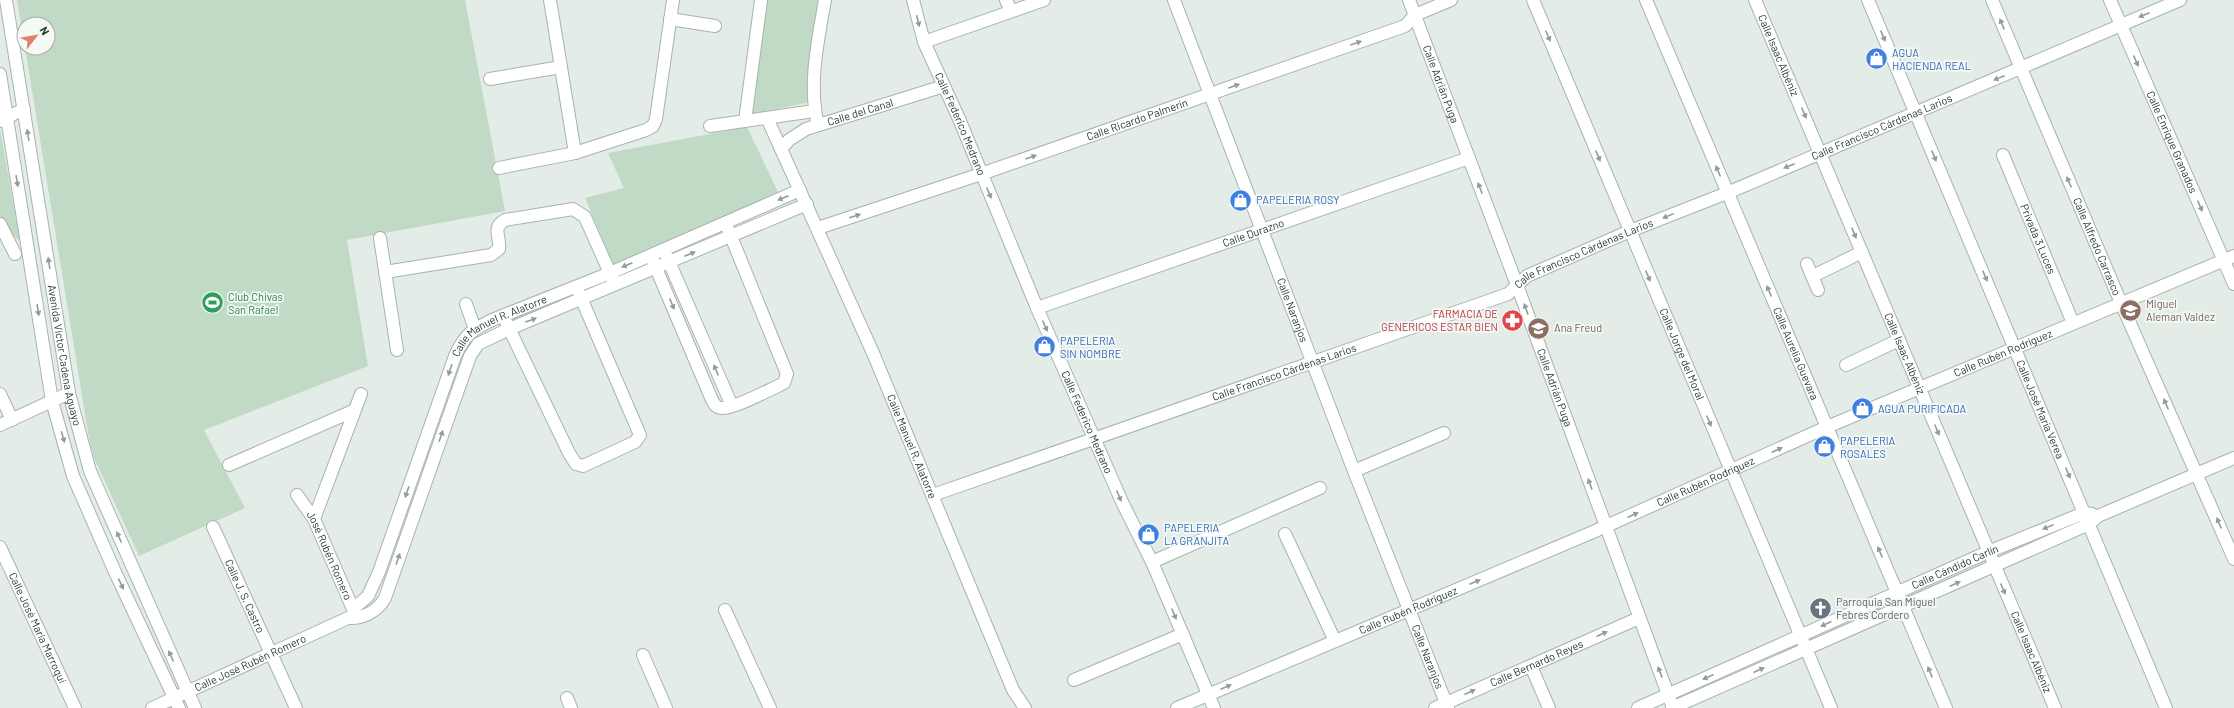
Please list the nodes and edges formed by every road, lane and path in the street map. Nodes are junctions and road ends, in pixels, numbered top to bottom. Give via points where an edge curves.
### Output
1 (6, 0) edge
2 (550, 0) edge
3 (673, 0) edge
4 (761, 0) edge
5 (825, 0) edge
6 (913, 0) edge
7 (1044, 0) edge
8 (1174, 0) edge
9 (1409, 0) edge
10 (1451, 0) edge
11 (1533, 0) edge
12 (1646, 0) edge
13 (1755, 0) edge
14 (1868, 0) edge
15 (1992, 0) edge
16 (2110, 0) edge
17 (2180, 0) edge
18 (1008, 6) edge
19 (1415, 15) junction
20 (670, 19) junction
21 (2120, 25) junction
22 (715, 26) dead end
23 (924, 42) junction
24 (560, 67) junction
25 (2021, 69) junction
26 (0, 74) edge
27 (490, 79) dead end
28 (944, 86) junction
29 (1212, 94) junction
30 (24, 109) junction
31 (814, 111) junction
32 (1915, 111) junction
33 (767, 118) junction
34 (4, 119) edge
35 (745, 121) junction
36 (818, 125) junction
37 (710, 126) dead end
38 (781, 149) junction
39 (575, 153) junction
40 (1820, 153) junction
41 (2003, 155) dead end
42 (1469, 158) junction
43 (499, 168) dead end
44 (981, 174) junction
45 (800, 190) junction
46 (1727, 192) junction
47 (807, 204) junction
48 (725, 223) junction
49 (0, 224) edge
50 (818, 228) junction
51 (1262, 230) junction
52 (1630, 231) junction
53 (731, 237) junction
54 (380, 238) dead end
55 (664, 249) junction
56 (1862, 252) junction
57 (15, 254) dead end
58 (651, 255) junction
59 (2229, 259) edge
60 (670, 263) junction
61 (1807, 264) dead end
62 (656, 268) junction
63 (385, 272) junction
64 (610, 273) junction
65 (1812, 276) junction
66 (2234, 284) edge
67 (616, 285) junction
68 (1517, 285) junction
69 (576, 286) junction
70 (1818, 290) dead end
71 (582, 299) junction
72 (2120, 303) junction
73 (466, 304) dead end
74 (1037, 308) junction
75 (503, 316) junction
76 (2073, 323) junction
77 (475, 328) junction
78 (509, 329) junction
79 (1899, 340) junction
80 (2015, 348) junction
81 (397, 350) dead end
82 (1312, 362) junction
83 (1846, 365) dead end
84 (1920, 390) junction
85 (69, 393) junction
86 (0, 394) edge
87 (361, 394) dead end
88 (52, 401) junction
89 (732, 406) junction
90 (353, 411) junction
91 (12, 420) junction
92 (0, 426) edge
93 (1828, 428) junction
94 (1444, 433) dead end
95 (1094, 438) junction
96 (2234, 458) edge
97 (229, 465) dead end
98 (1354, 471) junction
99 (1730, 472) junction
100 (2198, 474) junction
101 (1320, 488) dead end
102 (297, 495) dead end
103 (933, 495) junction
104 (2084, 512) junction
105 (314, 519) junction
106 (2094, 520) junction
107 (1606, 526) junction
108 (213, 527) dead end
109 (1286, 534) dead end
110 (0, 547) edge
111 (1988, 552) junction
112 (2234, 559) edge
113 (1152, 562) junction
114 (1994, 567) junction
115 (379, 572) junction
116 (392, 578) junction
117 (1897, 592) junction
118 (1903, 607) junction
119 (725, 610) dead end
120 (1408, 610) junction
121 (353, 615) junction
122 (1639, 618) junction
123 (1183, 634) junction
124 (1800, 636) junction
125 (1334, 641) junction
126 (1806, 649) junction
127 (271, 653) junction
128 (643, 655) dead end
129 (1531, 666) junction
130 (1074, 680) dead end
131 (1012, 690) junction
132 (187, 692) junction
133 (1208, 694) junction
134 (1668, 694) junction
135 (176, 703) edge
136 (1447, 706) edge
137 (75, 708) edge
138 (152, 708) edge
139 (195, 708) edge
140 (296, 708) edge
141 (666, 708) edge
142 (770, 708) edge
143 (1014, 708) edge
144 (1025, 708) edge
145 (1178, 708) edge
146 (1214, 708) edge
147 (1435, 708) edge
148 (1549, 708) edge
149 (1638, 708) edge
150 (1673, 708) edge
151 (1831, 708) edge
152 (1946, 708) edge
153 (2055, 708) edge
154 (2166, 708) edge

1 - 30 street, Avenida Víctor Cadena Aguayo
2 - 24 street
3 - 20 street
4 - 35 street
5 - 31 street via 818,44
6 -> 23 street, Calle Federico Medrano
7 - 18 street
8 - 29 street, Calle Naranjos
9 - 19 street, Calle Adrián Puga
10 - 19 street, Calle Ricardo Palmerín
11 -> 52 street, Calle Jorge del Moral
46 -> 12 street, Calle Aurelia Guevara
13 -> 40 street, Calle Isaac Albéniz
14 -> 32 street, Calle José María Verea
25 -> 15 street, Calle Alfredo Carrasco
16 - 21 street, Calle Enrique Granados
17 -> 21 street, Calle Francisco Cárdenas Larios
18 - 23 street
29 -> 19 street, Calle Ricardo Palmerín via 1405,26
19 - 42 street, Calle Adrián Puga
20 - 22 street
20 - 39 street via 655,123 646,130
21 - 25 street, Calle Francisco Cárdenas Larios
21 -> 59 street, Calle Enrique Granados
23 - 28 street, Calle Federico Medrano
24 - 27 street
24 - 39 street
25 -> 32 street, Calle Francisco Cárdenas Larios
72 -> 25 street, Calle Alfredo Carrasco
26 - 34 street, Avenida Víctor Cadena Aguayo
28 - 36 street, Calle del Canal
28 - 44 street, Calle Federico Medrano
44 -> 29 street, Calle Ricardo Palmerín
29 - 51 street, Calle Naranjos
30 - 34 street
85 -> 30 street, Avenida Víctor Cadena Aguayo
31 - 33 street, Calle del Canal
31 - 36 street
32 - 40 street, Calle Francisco Cárdenas Larios
32 -> 80 street, Calle José María Verea
33 - 35 street, Calle del Canal
33 - 38 street, Calle Manuel R. Alatorre
34 -> 88 street, Avenida Víctor Cadena Aguayo
35 - 37 street, Calle del Canal
36 - 38 street, Calle del Canal via 798,133
38 - 45 street, Calle Manuel R. Alatorre
39 - 43 street
40 -> 46 street, Calle Francisco Cárdenas Larios
40 -> 56 street, Calle Isaac Albéniz
41 - 76 street, Privada 3 Luces
42 - 51 street, Calle Durazno
68 -> 42 street, Calle Adrián Puga
50 -> 44 street, Calle Ricardo Palmerín
44 -> 74 street, Calle Federico Medrano
45 - 47 street, Calle Manuel R. Alatorre
45 -> 48 street, Calle Manuel R. Alatorre
46 -> 52 street, Calle Francisco Cárdenas Larios
93 -> 46 street, Calle Aurelia Guevara
47 - 50 street, Calle Manuel R. Alatorre
47 - 53 street, Calle Manuel R. Alatorre
48 - 53 street
48 - 55 street, Calle Manuel R. Alatorre
49 - 57 street
50 - 103 street, Calle Manuel R. Alatorre
51 - 74 street, Calle Durazno
51 - 82 street, Calle Naranjos
52 - 68 street, Calle Francisco Cárdenas Larios via 1526,276
52 -> 99 street, Calle Jorge del Moral
60 -> 53 street, Calle Manuel R. Alatorre
53 - 89 street via 787,374 784,383
54 - 63 street
55 - 58 street, Calle Manuel R. Alatorre
55 - 60 street
56 - 65 street
56 - 79 street, Calle Isaac Albéniz
58 - 62 street
58 -> 64 street, Calle Manuel R. Alatorre
59 - 66 street, Calle Enrique Granados
59 - 72 street, Calle Rubén Rodríguez
60 - 62 street, Calle Manuel R. Alatorre
89 -> 60 street
61 - 65 street
62 - 67 street, Calle Manuel R. Alatorre
62 -> 89 street via 712,400 718,408
63 - 64 street via 491,255 499,249 496,231 505,220 573,209 585,217
63 - 81 street
64 - 67 street
64 - 69 street, Calle Manuel R. Alatorre
65 - 70 street
67 - 71 street, Calle Manuel R. Alatorre
68 - 82 street, Calle Francisco Cárdenas Larios via 1508,294
107 -> 68 street, Calle Adrián Puga
69 - 71 street
69 - 75 street, Calle Manuel R. Alatorre
78 -> 71 street, Calle Manuel R. Alatorre
71 - 78 street via 640,435 635,442 583,466 576,464 569,453
72 - 76 street, Calle Rubén Rodríguez
100 -> 72 street, Calle Alfredo Carrasco
73 - 77 street
74 -> 95 street, Calle Federico Medrano
75 - 77 street, Calle Manuel R. Alatorre
75 - 78 street
76 - 80 street, Calle Rubén Rodríguez
77 -> 115 street, Calle Manuel R. Alatorre via 465,337 455,356
116 -> 78 street, Calle Manuel R. Alatorre via 470,356 478,344
79 - 83 street
79 - 84 street, Calle Isaac Albéniz
80 - 84 street, Calle Rubén Rodríguez
80 -> 104 street, Calle José María Verea
82 - 95 street, Calle Francisco Cárdenas Larios
82 - 98 street, Calle Naranjos
84 - 93 street, Calle Rubén Rodríguez
84 -> 111 street, Calle Isaac Albéniz
85 - 88 street
132 -> 85 street, Avenida Víctor Cadena Aguayo via 90,471
86 - 91 street
87 - 90 street
88 - 91 street
88 -> 135 street, Avenida Víctor Cadena Aguayo via 74,476
90 - 97 street
90 - 105 street
91 - 92 street
99 -> 93 street, Calle Rubén Rodríguez
117 -> 93 street, Calle Aurelia Guevara
94 - 98 street
95 - 103 street, Calle Francisco Cárdenas Larios
95 -> 113 street, Calle Federico Medrano
96 - 100 street, Calle Cándido Carlín
98 - 120 street, Calle Naranjos
107 -> 99 street, Calle Rubén Rodríguez
99 - 124 street, Calle Jorge del Moral
100 - 106 street, Calle Cándido Carlín
112 -> 100 street, Calle Alfredo Carrasco
101 - 113 street
102 - 105 street, José Rubén Romero
103 - 131 street, Calle Manuel R. Alatorre
104 - 106 street, Calle José María Verea
104 -> 111 street, Calle Cándido Carlín
105 - 121 street, José Rubén Romero
106 - 114 street, Calle Cándido Carlín
106 - 154 street, Calle José María Verea
120 -> 107 street, Calle Rubén Rodríguez
107 - 122 street, Calle Adrián Puga
108 - 127 street, Calle J. S. Castro
109 - 125 street
110 - 137 street, Calle José María Marroquí
111 - 114 street, Calle Isaac Albéniz
111 - 117 street, Calle Cándido Carlín
113 -> 123 street, Calle Federico Medrano
118 -> 114 street, Calle Cándido Carlín
114 -> 153 street, Calle Isaac Albéniz
115 - 116 street
115 - 121 street, Calle Manuel R. Alatorre via 368,596
116 - 121 street, Calle Manuel R. Alatorre via 379,607
117 - 118 street, Calle Aurelia Guevara
117 -> 124 street, Calle Cándido Carlín
118 - 126 street, Calle Cándido Carlín
152 -> 118 street, Calle Aurelia Guevara
119 - 142 street
120 - 125 street, Calle Rubén Rodríguez
120 - 136 street, Calle Naranjos
121 - 127 street, Calle José Rubén Romero
129 -> 122 street, Calle Bernardo Reyes
134 -> 122 street, Calle Adrián Puga
123 - 130 street
123 - 133 street, Calle Federico Medrano
124 - 126 street, Calle Jorge del Moral
124 -> 134 street, Calle Cándido Carlín
133 -> 125 street, Calle Rubén Rodríguez
150 -> 126 street, Calle Cándido Carlín
126 - 151 street, Calle Jorge del Moral
127 - 132 street, Calle José Rubén Romero
127 - 140 street, Calle J. S. Castro
128 - 141 street
136 -> 129 street, Calle Bernardo Reyes
129 - 148 street
131 - 143 street, Calle Manuel R. Alatorre
131 - 144 street, Calle Manuel R. Alatorre
132 - 135 street, Calle José Rubén Romero
132 - 139 street, Avenida Víctor Cadena Aguayo
133 - 145 street, Calle Rubén Rodríguez
133 - 146 street, Calle Federico Medrano
134 - 149 street, Calle Cándido Carlín
134 - 150 street, Calle Adrián Puga
135 - 138 street, Calle José Rubén Romero
136 - 147 street, Calle Bernardo Reyes

